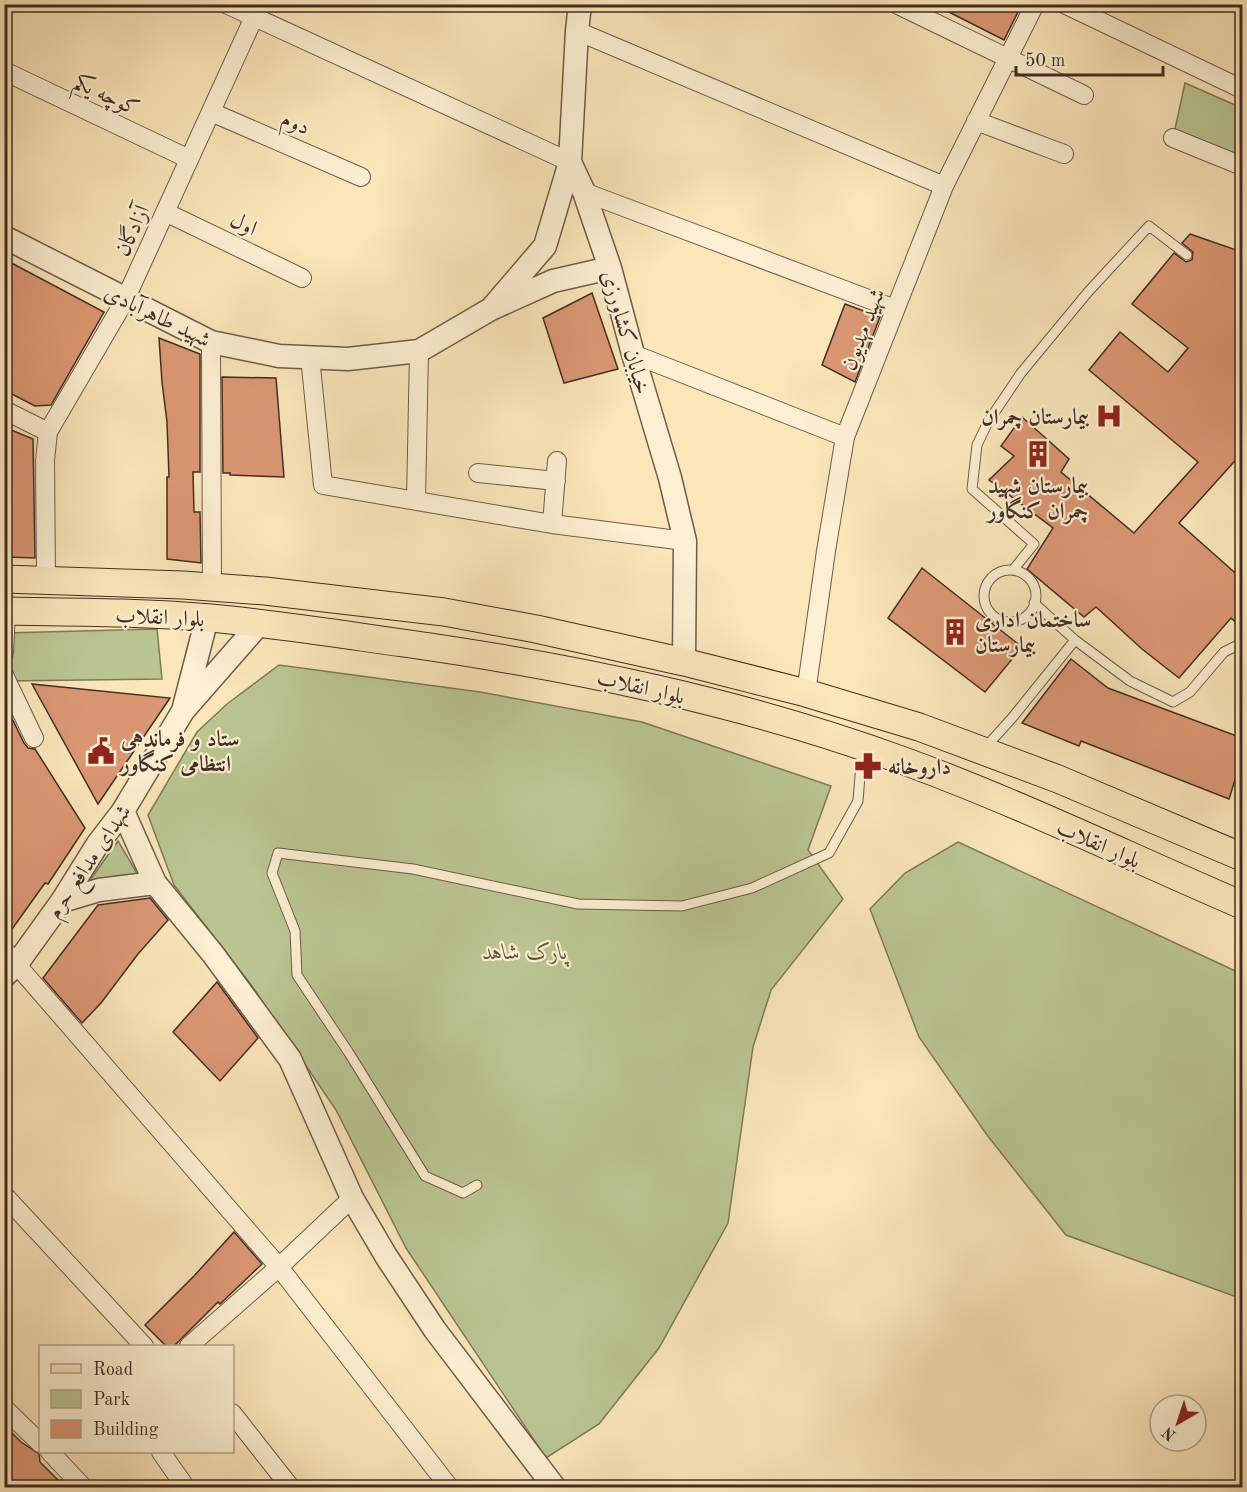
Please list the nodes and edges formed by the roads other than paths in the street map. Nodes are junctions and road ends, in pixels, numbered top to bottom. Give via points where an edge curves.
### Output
1 (226, 4) edge
2 (896, 4) edge
3 (1035, 4) edge
4 (1064, 4) edge
5 (579, 5) edge
6 (257, 11) edge
7 (577, 30) junction
8 (1008, 58) junction
9 (4, 71) edge
10 (1242, 89) edge
11 (1084, 94) dead end
12 (211, 112) junction
13 (976, 121) junction
14 (1173, 138) dead end
15 (1064, 154) dead end
16 (189, 159) junction
17 (570, 162) junction
18 (1242, 166) edge
19 (361, 177) dead end
20 (944, 186) junction
21 (584, 192) junction
22 (165, 212) junction
23 (4, 237) edge
24 (1187, 255) dead end
25 (610, 268) junction
26 (302, 278) dead end
27 (125, 300) junction
28 (490, 309) junction
29 (895, 309) junction
30 (211, 342) junction
31 (419, 351) junction
32 (633, 354) junction
33 (309, 357) junction
34 (4, 410) edge
35 (48, 432) junction
36 (845, 437) junction
37 (557, 461) dead end
38 (478, 473) dead end
39 (555, 482) junction
40 (416, 501) junction
41 (552, 524) junction
42 (685, 541) junction
43 (1013, 570) junction
44 (4, 579) edge
45 (46, 580) junction
46 (213, 587) junction
47 (1034, 603) junction
48 (5, 611) edge
49 (207, 618) junction
50 (260, 623) junction
51 (1076, 640) junction
52 (1242, 645) edge
53 (4, 652) edge
54 (684, 662) junction
55 (4, 675) edge
56 (806, 693) junction
57 (183, 711) junction
58 (34, 738) dead end
59 (862, 747) junction
60 (982, 751) junction
61 (123, 811) junction
62 (1242, 857) edge
63 (155, 883) junction
64 (62, 902) junction
65 (1242, 905) edge
66 (8, 964) edge
67 (477, 1185) dead end
68 (4, 1195) edge
69 (352, 1198) junction
70 (279, 1267) junction
71 (142, 1345) edge
72 (191, 1345) edge
73 (4, 1408) edge
74 (234, 1416) edge
75 (39, 1442) edge
76 (162, 1453) edge
77 (60, 1455) edge
78 (84, 1488) edge
79 (186, 1488) edge
80 (291, 1488) edge
81 (450, 1488) edge
82 (555, 1488) edge

1 - 6 street
2 - 8 street
3 - 8 street, شهید مهدیون
4 - 10 street
5 - 7 street, خیابان کشاورزی
6 - 12 street, آزادگان
6 - 17 street
7 - 17 street, خیابان کشاورزی
7 - 20 street
8 - 11 street
8 - 13 street, شهید مهدیون
9 - 16 street, کوچه یکم
12 - 16 street, آزادگان
12 - 19 street, دوم
13 - 15 street
13 - 20 street, شهید مهدیون
14 - 18 street
16 - 22 street, آزادگان
17 - 21 street, خیابان کشاورزی
17 - 28 street via 545,246
20 - 29 street, شهید مهدیون
21 - 25 street, خیابان کشاورزی
21 - 29 street
22 - 26 street, اول
22 - 27 street, آزادگان
23 - 27 street, شهید طاهرآبادی
24 - 43 lane via 1149,226 1021,373 988,422 977,445 972,489 1034,544
25 - 28 street via 552,281
25 - 32 street, خیابان کشاورزی
27 - 30 street, شهید طاهرآبادی
27 - 35 street, آزادگان
28 - 31 street, شهید طاهرآبادی
29 - 36 street, شهید مهدیون
30 - 33 street, شهید طاهرآبادی via 279,356
30 - 46 street
31 - 33 street, شهید طاهرآبادی via 348,359
31 - 40 street
32 - 36 street
32 - 42 street, خیابان کشاورزی
33 - 40 street via 323,485
34 - 35 street
35 - 45 street, آزادگان
36 - 56 street, شهید مهدیون
37 - 39 street
38 - 39 street
39 - 41 street
40 - 41 street
41 - 42 street
42 - 54 street, خیابان کشاورزی
43 - 47 lane via 1028,578 1036,594
43 - 47 lane via 989,580 984,597 989,612 1003,621 1019,620
44 - 45 main road, بلوار انقلاب
45 - 46 main road, بلوار انقلاب
46 - 54 main road, بلوار انقلاب via 444,612
47 - 51 lane
48 - 49 main road, بلوار انقلاب
48 - 53 street
49 - 50 main road, بلوار انقلاب
49 - 57 street
50 - 57 street
50 - 59 main road, بلوار انقلاب via 533,662 678,694
51 - 52 lane via 1130,681 1173,702 1190,693 1224,652
51 - 60 lane
54 - 56 main road, بلوار انقلاب
55 - 58 street
56 - 60 main road, بلوار انقلاب via 919,727
57 - 61 street, شهدای مدافع حرم
59 - 65 main road, بلوار انقلاب via 1041,817
59 - 67 lane via 858,801 829,853 752,888 682,906 578,904 413,869 278,853 272,873 295,931 297,975 425,1176 463,1193
60 - 62 main road, بلوار انقلاب
61 - 63 street
61 - 64 street, شهدای مدافع حرم
63 - 64 street via 99,890
63 - 69 street via 290,1059
64 - 66 street, شهدای مدافع حرم
66 - 70 street
68 - 71 street
69 - 70 street
69 - 82 street via 435,1330
70 - 72 street
70 - 81 street
73 - 75 street
74 - 80 street
76 - 79 street
77 - 78 street

